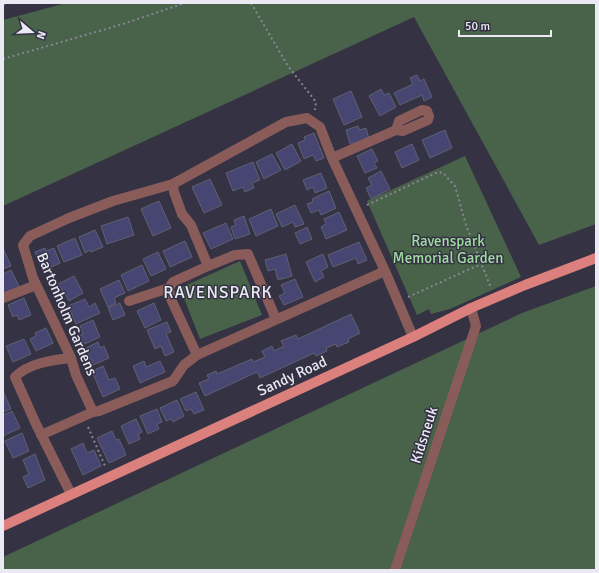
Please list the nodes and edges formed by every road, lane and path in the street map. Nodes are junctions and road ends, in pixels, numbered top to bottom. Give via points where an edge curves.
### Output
1 (10, 3) edge
2 (185, 3) edge
3 (251, 3) edge
4 (3, 4) edge
5 (3, 59) edge
6 (314, 123) junction
7 (396, 130) dead end
8 (332, 158) junction
9 (173, 184) junction
10 (357, 210) junction
11 (596, 258) edge
12 (481, 264) junction
13 (208, 266) junction
14 (385, 270) junction
15 (36, 285) junction
16 (170, 288) junction
17 (3, 298) edge
18 (495, 298) junction
19 (129, 301) dead end
20 (398, 302) junction
21 (471, 308) junction
22 (276, 319) junction
23 (413, 337) junction
24 (197, 355) junction
25 (71, 358) junction
26 (93, 412) junction
27 (83, 416) junction
28 (41, 435) junction
29 (110, 477) junction
30 (71, 494) junction
31 (3, 526) edge
32 (395, 570) edge

1 - 4 path
2 - 5 path
3 - 6 path via 288,66 316,102
6 - 8 street via 320,128
6 - 9 street, Bartonholm Gardens via 307,118 286,122
7 - 8 street
8 - 10 street
9 - 13 street via 182,214 191,225
9 - 15 street, Bartonholm Gardens via 113,201 30,236 23,245
10 - 12 path via 438,172 444,173 455,186
10 - 14 street
11 - 18 main road, Sandy Road
12 - 18 path
12 - 20 path
13 - 16 street via 173,282
13 - 22 street via 235,255 248,254
14 - 20 street
14 - 22 street
15 - 17 street
15 - 25 street, Bartonholm Gardens
16 - 19 street
16 - 24 street via 171,300
18 - 21 main road, Sandy Road
20 - 23 street
21 - 23 main road, Sandy Road
21 - 32 street, Kidsneuk via 476,326
22 - 24 street
23 - 29 main road, Sandy Road
24 - 26 street via 184,365 173,380
25 - 26 street, Bartonholm Gardens
25 - 28 street via 48,361 21,370 15,377
26 - 27 street
27 - 28 street
27 - 29 path
28 - 30 street
29 - 30 main road, Sandy Road
30 - 31 main road, Sandy Road

